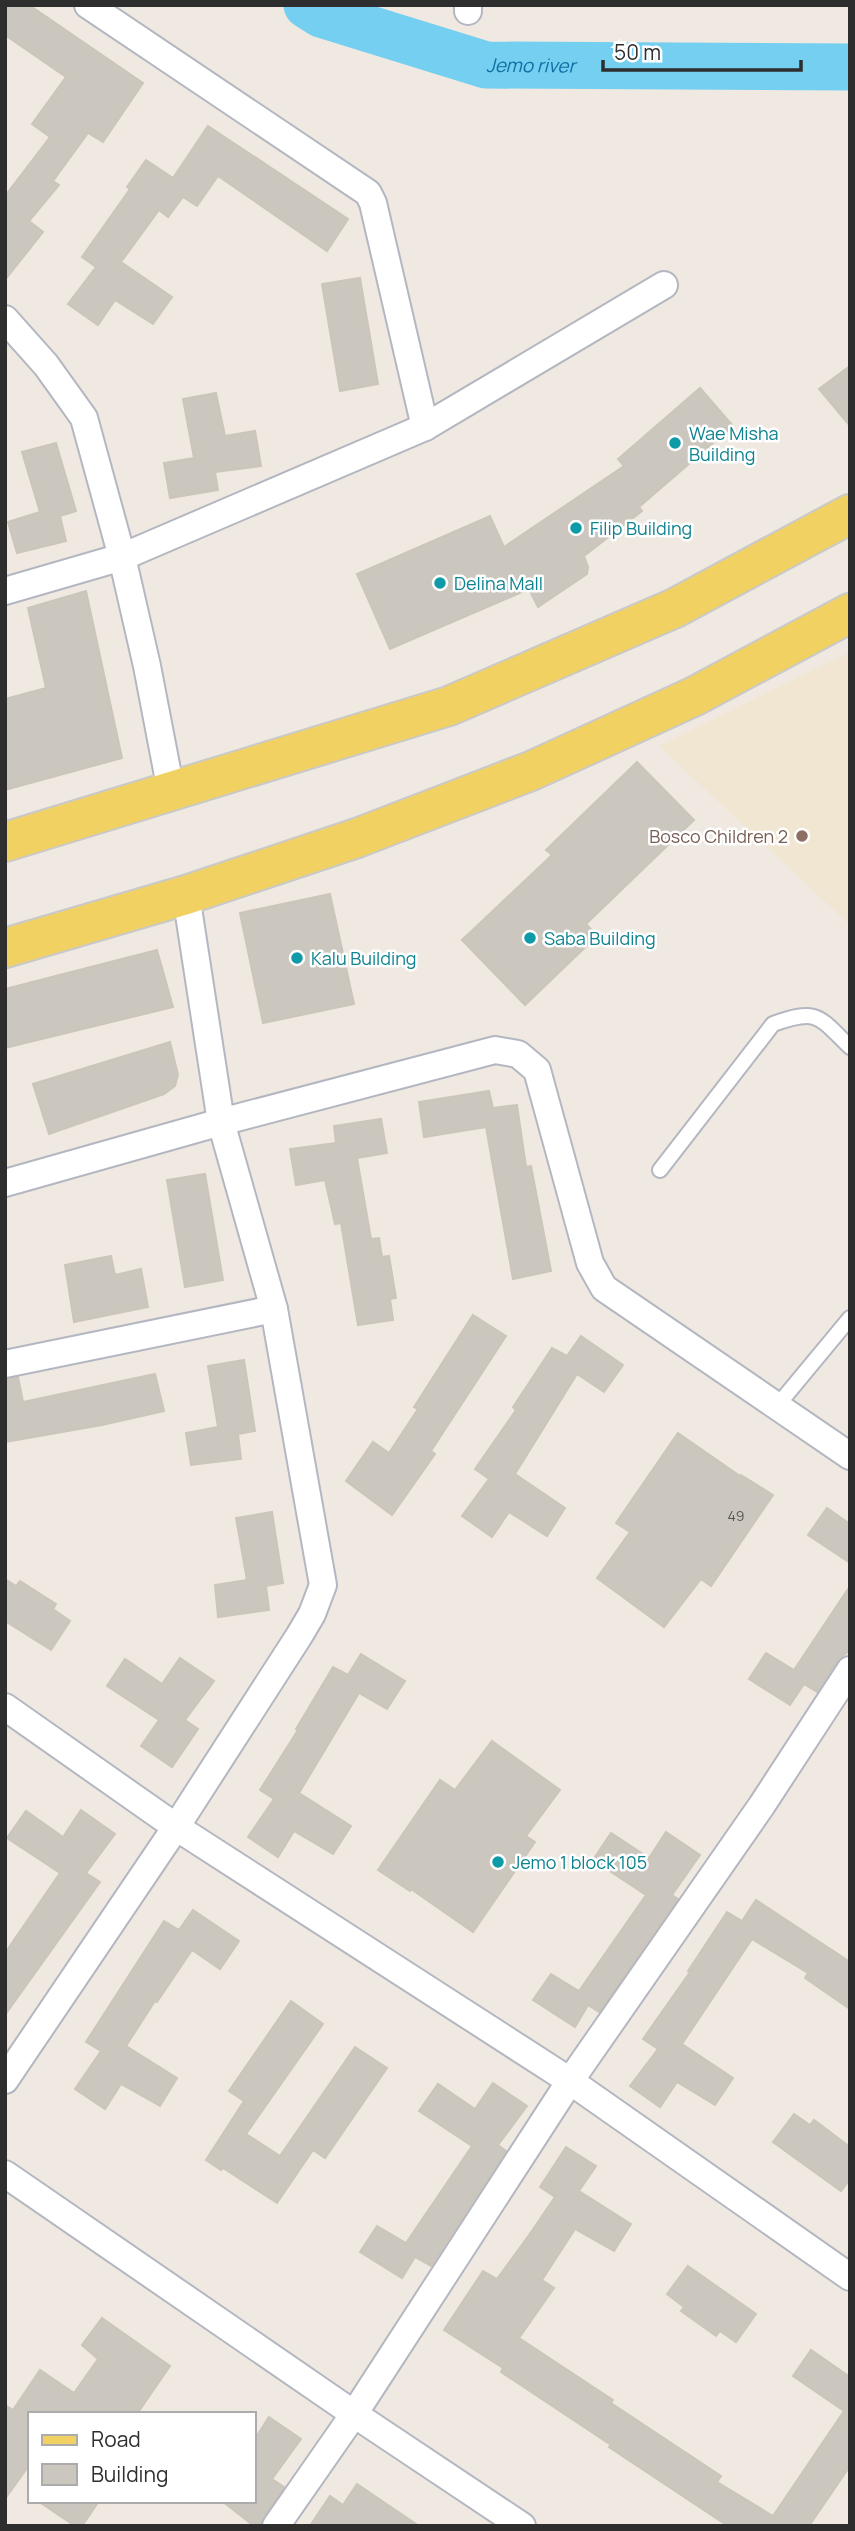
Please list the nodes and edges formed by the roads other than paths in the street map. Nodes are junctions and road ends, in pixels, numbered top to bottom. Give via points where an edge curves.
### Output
1 (88, 5) edge
2 (664, 285) dead end
3 (5, 319) edge
4 (425, 427) junction
5 (850, 514) edge
6 (122, 557) junction
7 (5, 591) edge
8 (850, 613) edge
9 (171, 791) junction
10 (5, 842) edge
11 (186, 895) junction
12 (5, 948) edge
13 (850, 1047) edge
14 (221, 1122) junction
15 (660, 1170) dead end
16 (5, 1183) edge
17 (274, 1309) junction
18 (850, 1318) edge
19 (5, 1364) edge
20 (777, 1406) junction
21 (850, 1456) edge
22 (850, 1670) edge
23 (5, 1707) edge
24 (176, 1827) junction
25 (5, 2080) edge
26 (570, 2081) junction
27 (5, 2174) edge
28 (850, 2277) edge
29 (354, 2414) junction
30 (276, 2526) edge
31 (522, 2526) edge

1 - 4 street via 368,193
2 - 4 street
3 - 6 street via 84,418
4 - 6 street
5 - 9 main road via 676,608 449,706
6 - 7 street
6 - 9 street
8 - 11 main road via 695,696 531,771 357,838
9 - 10 main road
11 - 12 main road
11 - 14 street
13 - 15 lane via 821,1019 799,1015 773,1024
14 - 16 street
14 - 17 street
14 - 20 street via 495,1050 518,1054 537,1070 590,1263 604,1288
17 - 19 street
17 - 24 street via 323,1585 299,1636
18 - 20 lane
20 - 21 street
22 - 26 street
23 - 24 street
24 - 25 street
24 - 26 street
26 - 28 street
26 - 29 street
27 - 29 street
29 - 30 street
29 - 31 street

